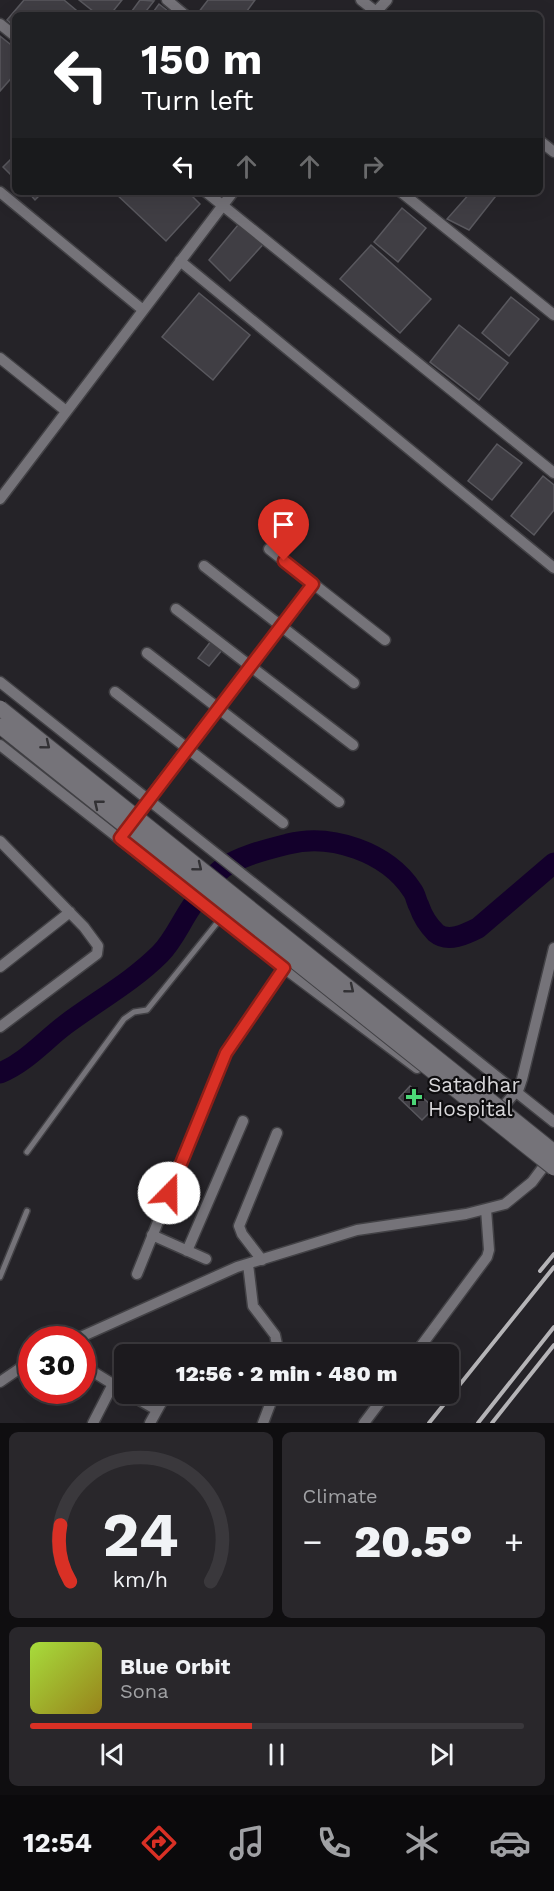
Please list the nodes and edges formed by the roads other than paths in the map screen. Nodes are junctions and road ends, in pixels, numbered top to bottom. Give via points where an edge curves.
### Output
1 (166, 0) edge
2 (361, 0) edge
3 (387, 0) edge
4 (181, 12) edge
5 (374, 12) edge
6 (378, 12) edge
7 (0, 24) edge
8 (12, 34) edge
9 (0, 192) edge
10 (210, 195) edge
11 (230, 195) edge
12 (405, 195) edge
13 (222, 205) junction
14 (180, 261) junction
15 (143, 309) junction
16 (554, 315) edge
17 (0, 358) edge
18 (66, 411) junction
19 (554, 473) edge
20 (0, 499) edge
21 (269, 549) dead end
22 (204, 566) dead end
23 (554, 568) edge
24 (313, 584) junction
25 (176, 609) dead end
26 (281, 626) junction
27 (386, 640) dead end
28 (147, 653) dead end
29 (250, 667) junction
30 (0, 682) edge
31 (354, 683) dead end
32 (115, 692) dead end
33 (0, 708) edge
34 (218, 708) junction
35 (0, 726) edge
36 (0, 745) edge
37 (353, 745) dead end
38 (187, 748) junction
39 (148, 800) junction
40 (339, 802) dead end
41 (283, 824) dead end
42 (120, 838) junction
43 (0, 841) edge
44 (70, 912) junction
45 (219, 917) junction
46 (554, 948) edge
47 (0, 967) edge
48 (284, 968) junction
49 (0, 1027) edge
50 (515, 1092) junction
51 (243, 1120) dead end
52 (490, 1122) junction
53 (554, 1122) edge
54 (277, 1133) dead end
55 (27, 1152) dead end
56 (554, 1152) edge
57 (549, 1167) edge
58 (486, 1209) junction
59 (27, 1211) dead end
60 (152, 1235) junction
61 (187, 1251) junction
62 (206, 1259) dead end
63 (262, 1260) junction
64 (248, 1264) junction
65 (137, 1274) dead end
66 (0, 1277) edge
67 (96, 1330) edge
68 (277, 1344) edge
69 (422, 1344) edge
70 (18, 1370) edge
71 (96, 1374) edge
72 (0, 1382) edge
73 (113, 1384) joint
74 (146, 1404) edge
75 (160, 1404) edge
76 (270, 1404) edge
77 (378, 1404) edge
78 (157, 1410) junction
79 (93, 1423) edge
80 (150, 1423) edge
81 (263, 1423) edge
82 (364, 1423) edge

1 - 4 street
2 - 5 street
3 - 6 street
7 - 8 street
9 - 15 street
10 - 13 street
11 - 13 street
12 - 16 street
13 - 14 street
13 - 19 street
14 - 15 street
14 - 23 street
15 - 18 street
17 - 18 street
18 - 20 street
21 - 24 street
22 - 26 street
24 - 26 street
24 - 27 street
25 - 29 street
26 - 29 street
26 - 31 street
28 - 34 street
29 - 34 street
29 - 37 street
30 - 39 street
32 - 38 street
33 -> 56 main road, bridge
34 - 38 street
34 - 40 street
57 -> 35 main road, bridge
36 - 42 street
38 - 39 street
38 - 41 street
39 - 42 street
39 - 50 street
42 - 45 street
43 - 44 street
44 - 47 street
44 - 49 street via 98,946 97,954
45 - 48 street
45 - 55 lane via 147,1010 124,1019
46 - 50 street via 522,1079
48 - 52 street
48 - 60 street via 226,1053
50 - 52 street
50 - 53 street
51 - 61 street
52 - 57 street
54 - 63 street via 239,1226
56 - 57 street
57 - 58 street via 505,1203
58 - 63 street via 357,1230
58 - 69 street via 489,1254
59 - 66 lane
60 - 61 street
60 - 65 street
61 - 62 street
63 - 64 street
64 - 67 street
64 - 68 street via 253,1306 275,1335
70 - 72 street
71 - 73 street
73 - 79 street
74 - 78 street
75 - 78 street
76 - 81 street
77 - 82 street
78 - 80 street

